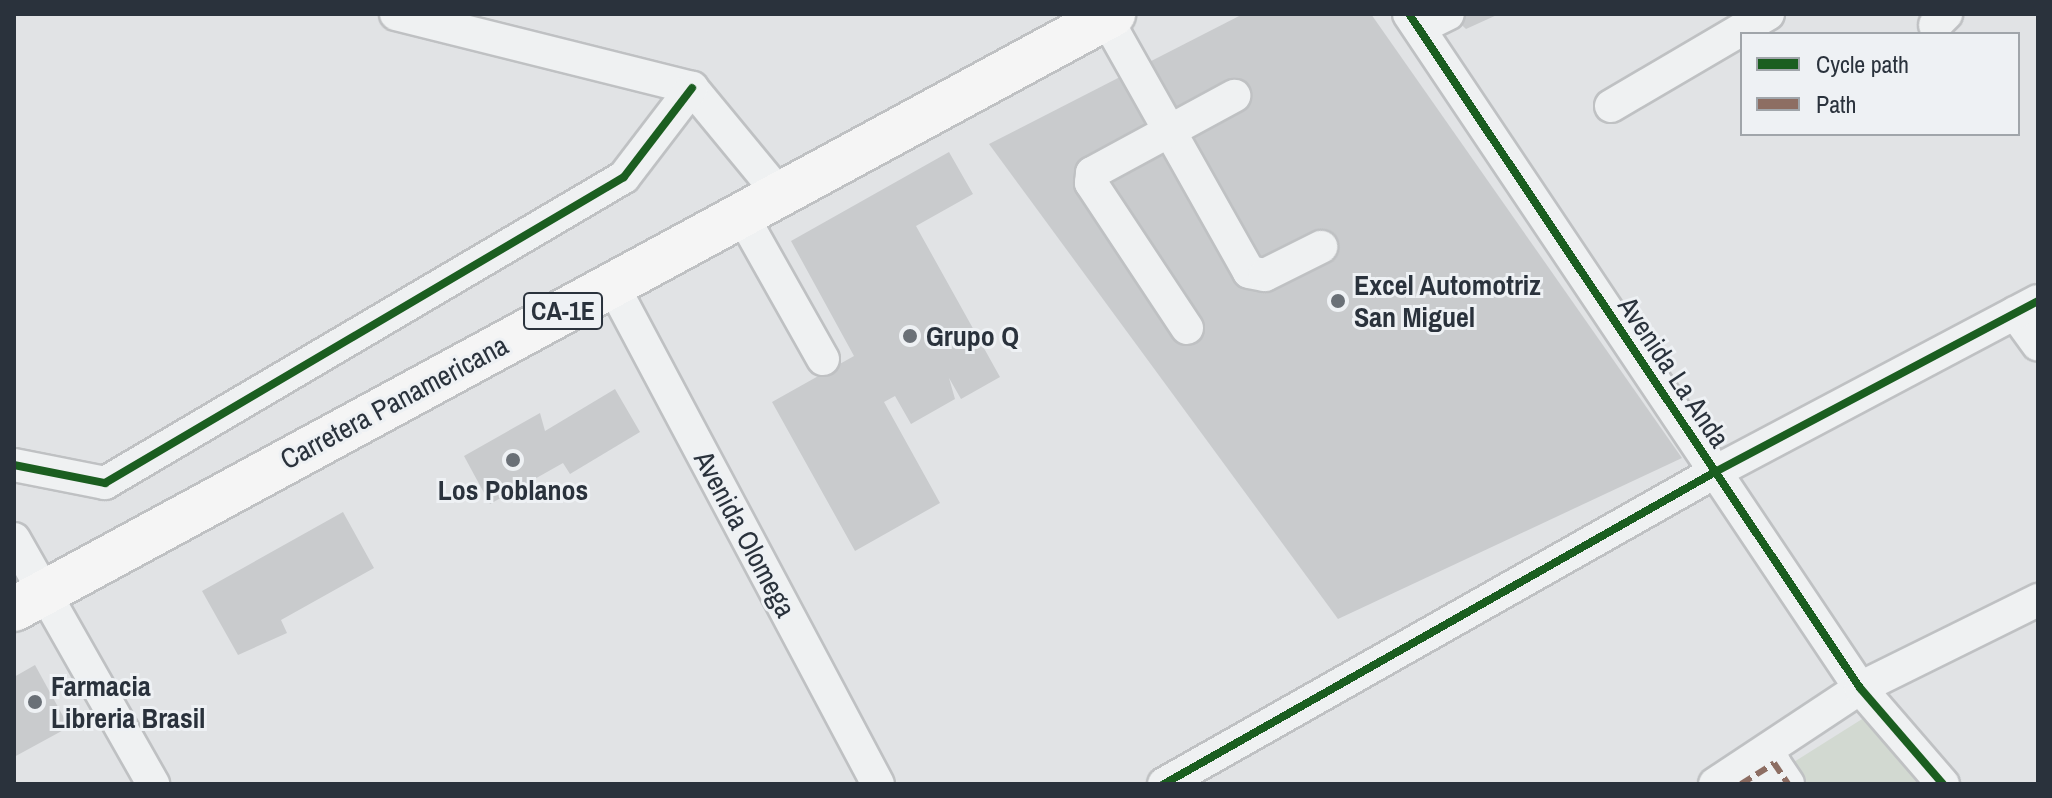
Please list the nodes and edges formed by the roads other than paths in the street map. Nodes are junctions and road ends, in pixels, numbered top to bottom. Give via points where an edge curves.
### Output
1 (396, 14) edge
2 (1448, 14) edge
3 (1768, 14) edge
4 (1110, 16) edge
5 (1414, 21) edge
6 (692, 88) junction
7 (1234, 96) dead end
8 (1611, 106) dead end
9 (1166, 130) junction
10 (782, 197) junction
11 (743, 217) junction
12 (1321, 247) dead end
13 (612, 284) junction
14 (2026, 307) edge
15 (1187, 328) dead end
16 (2038, 345) edge
17 (823, 359) dead end
18 (14, 465) edge
19 (1715, 472) junction
20 (14, 539) edge
21 (31, 599) edge
22 (2038, 600) edge
23 (1860, 688) junction
24 (153, 784) edge
25 (878, 784) edge
26 (1164, 784) edge
27 (1715, 784) edge
28 (1741, 784) edge
29 (1788, 784) edge
30 (1943, 784) edge

1 - 6 street
2 - 5 street
3 - 8 street
4 - 9 street
4 - 10 highway, Carretera Panamericana / CA-1E
5 - 19 street, Avenida La Anda
6 - 10 street
6 - 18 street via 624,177 105,483
7 - 9 street
9 - 12 street via 1249,272 1265,275
9 - 15 street via 1098,168 1091,183
10 - 11 highway, Carretera Panamericana / CA-1E
11 - 13 highway, Carretera Panamericana / CA-1E
11 - 17 street
13 - 21 highway, Carretera Panamericana / CA-1E
13 - 25 street, Avenida Olomega
14 - 16 street
14 - 19 street
19 - 23 street, Avenida La Anda
19 - 26 street
20 - 21 street
21 - 24 street
22 - 23 street
23 - 27 street
23 - 30 street, Avenida La Anda
28 - 29 street via 1774,763

